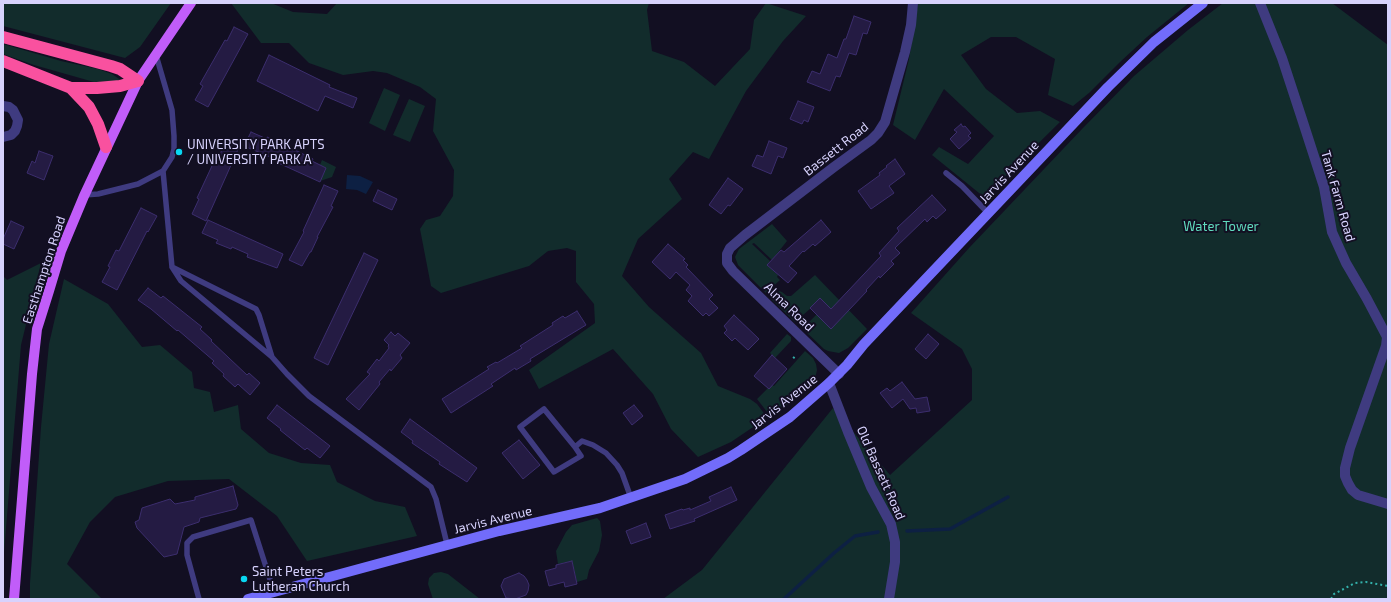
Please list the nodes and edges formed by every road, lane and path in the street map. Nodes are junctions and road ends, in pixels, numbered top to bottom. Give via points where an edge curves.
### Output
1 (191, 3) edge
2 (913, 3) edge
3 (1203, 3) edge
4 (1260, 3) edge
5 (3, 37) edge
6 (156, 54) junction
7 (3, 60) edge
8 (138, 81) junction
9 (71, 88) junction
10 (3, 106) edge
11 (4, 140) edge
12 (106, 147) junction
13 (163, 171) junction
14 (946, 172) dead end
15 (84, 196) junction
16 (988, 213) junction
17 (726, 257) joint
18 (172, 267) junction
19 (272, 357) junction
20 (793, 357) dead end
21 (796, 359) dead end
22 (839, 374) junction
23 (829, 383) junction
24 (575, 447) junction
25 (631, 498) junction
26 (1388, 504) edge
27 (447, 544) junction
28 (1388, 586) edge
29 (274, 592) junction
30 (14, 599) edge
31 (199, 599) edge
32 (248, 599) edge
33 (889, 599) edge
34 (1331, 599) edge

1 - 6 main road, Easthampton Road
2 - 17 street, Bassett Road via 905,52 885,122 878,133 736,243
3 - 16 street, Jarvis Avenue via 1154,42 1123,71
4 - 26 street, Tank Farm Road via 1304,123 1324,187 1332,232 1387,337 1350,448 1345,476 1352,490 1358,495
5 - 8 highway via 111,66
6 - 8 main road, Easthampton Road
6 - 13 lane via 172,110 174,136 172,157
7 - 9 highway
8 - 9 highway via 120,86
8 - 12 main road, Easthampton Road
9 - 12 highway via 89,107
10 - 11 street via 13,110 18,120 15,131
12 - 15 main road, Easthampton Road
13 - 15 lane via 138,184
13 - 18 lane
14 - 16 lane
15 - 30 main road, Easthampton Road via 61,251 37,329
16 - 22 street, Jarvis Avenue via 864,344
17 - 22 street, Alma Road via 733,271
18 - 19 lane via 181,281
18 - 19 lane via 256,309
19 - 27 lane via 308,396 431,488
20 - 21 path
22 - 23 street, Jarvis Avenue
23 - 25 street, Jarvis Avenue via 779,425 728,458 685,479
23 - 33 street, Old Bassett Road via 872,487 891,524 895,542 895,562
24 - 24 lane via 581,456 554,472 520,427 544,409
24 - 25 lane via 582,441 606,453 622,473
25 - 27 street, Jarvis Avenue
27 - 29 street, Jarvis Avenue
28 - 34 path via 1355,583 1334,594
29 - 31 lane via 251,520 193,537 187,543 187,555
29 - 32 street, Jarvis Avenue

